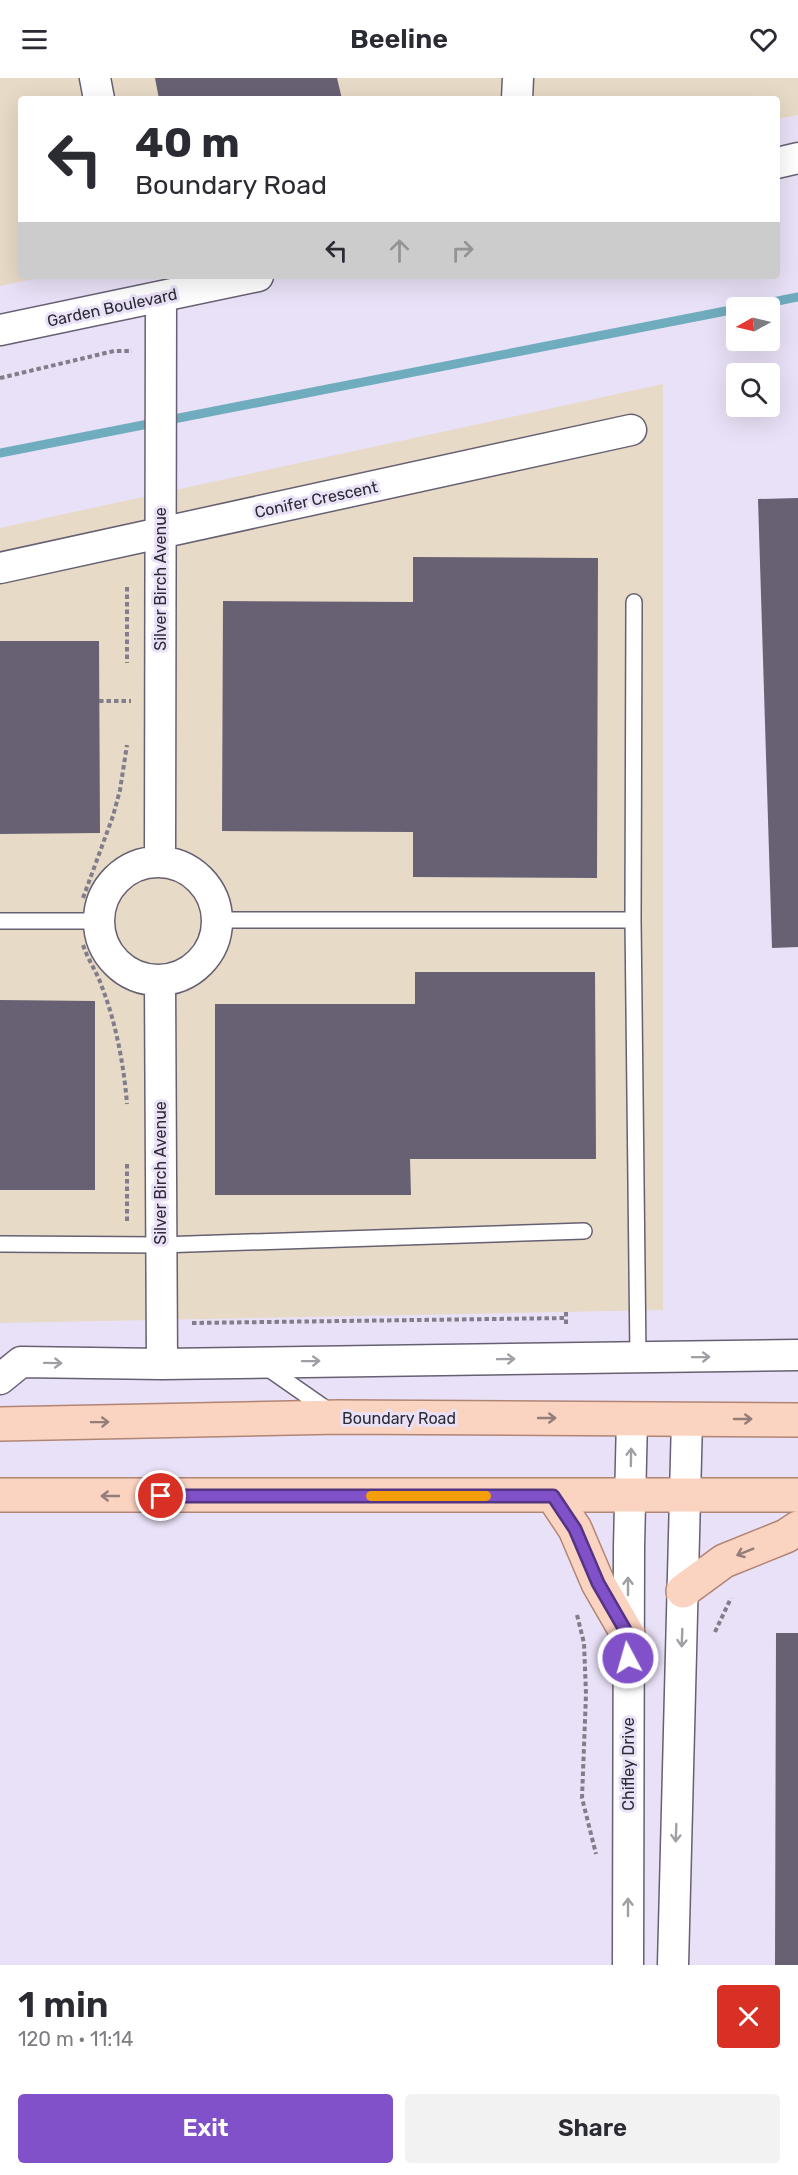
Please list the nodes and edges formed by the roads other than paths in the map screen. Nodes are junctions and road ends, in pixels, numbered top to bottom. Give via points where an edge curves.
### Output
1 (95, 78) edge
2 (518, 78) edge
3 (98, 96) edge
4 (518, 96) edge
5 (798, 158) edge
6 (780, 162) edge
7 (235, 279) edge
8 (145, 291) edge
9 (0, 330) edge
10 (632, 430) dead end
11 (147, 536) junction
12 (0, 568) edge
13 (634, 602) dead end
14 (159, 861) junction
15 (217, 920) junction
16 (633, 920) junction
17 (0, 921) edge
18 (90, 921) junction
19 (160, 981) junction
20 (584, 1231) dead end
21 (0, 1244) edge
22 (160, 1245) junction
23 (798, 1355) edge
24 (638, 1357) junction
25 (258, 1361) junction
26 (162, 1364) junction
27 (7, 1368) edge
28 (339, 1417) junction
29 (632, 1418) junction
30 (687, 1419) junction
31 (798, 1420) edge
32 (0, 1424) edge
33 (631, 1495) junction
34 (798, 1495) edge
35 (0, 1496) edge
36 (553, 1496) junction
37 (686, 1496) junction
38 (798, 1528) edge
39 (683, 1591) junction
40 (628, 1635) junction
41 (628, 1965) edge
42 (673, 1965) edge

1 - 3 street
2 - 4 street
5 - 6 street
7 - 8 street, Garden Boulevard
8 - 9 street, Garden Boulevard
8 - 11 street, Silver Birch Avenue via 162,476
10 - 11 street, Conifer Crescent
11 - 12 street, Conifer Crescent
11 - 14 street, Silver Birch Avenue
13 - 16 lane
14 - 15 street via 194,873 214,902
14 - 18 street via 141,863 123,872 110,885
15 - 16 lane
15 - 19 street via 214,939 200,962 178,977
16 - 24 lane
17 - 18 lane
18 - 19 street via 110,957 124,970
19 - 22 street, Silver Birch Avenue
20 - 22 lane
21 - 22 lane
22 - 26 street, Silver Birch Avenue
24 -> 23 street
25 -> 24 street
25 - 26 street
25 - 28 lane
27 -> 26 street
28 -> 29 main road, Boundary Road
32 -> 28 main road, Boundary Road
29 - 30 main road, Boundary Road
33 -> 29 street, Chifley Drive
30 -> 31 main road, Boundary Road
30 - 37 street
33 - 36 main road
33 - 37 main road
40 -> 33 street, Chifley Drive
34 - 37 main road
36 -> 35 main road
36 - 40 main road via 575,1529 598,1583
37 - 39 street
38 -> 39 main road via 724,1560
39 -> 42 street
41 -> 40 street, Chifley Drive

